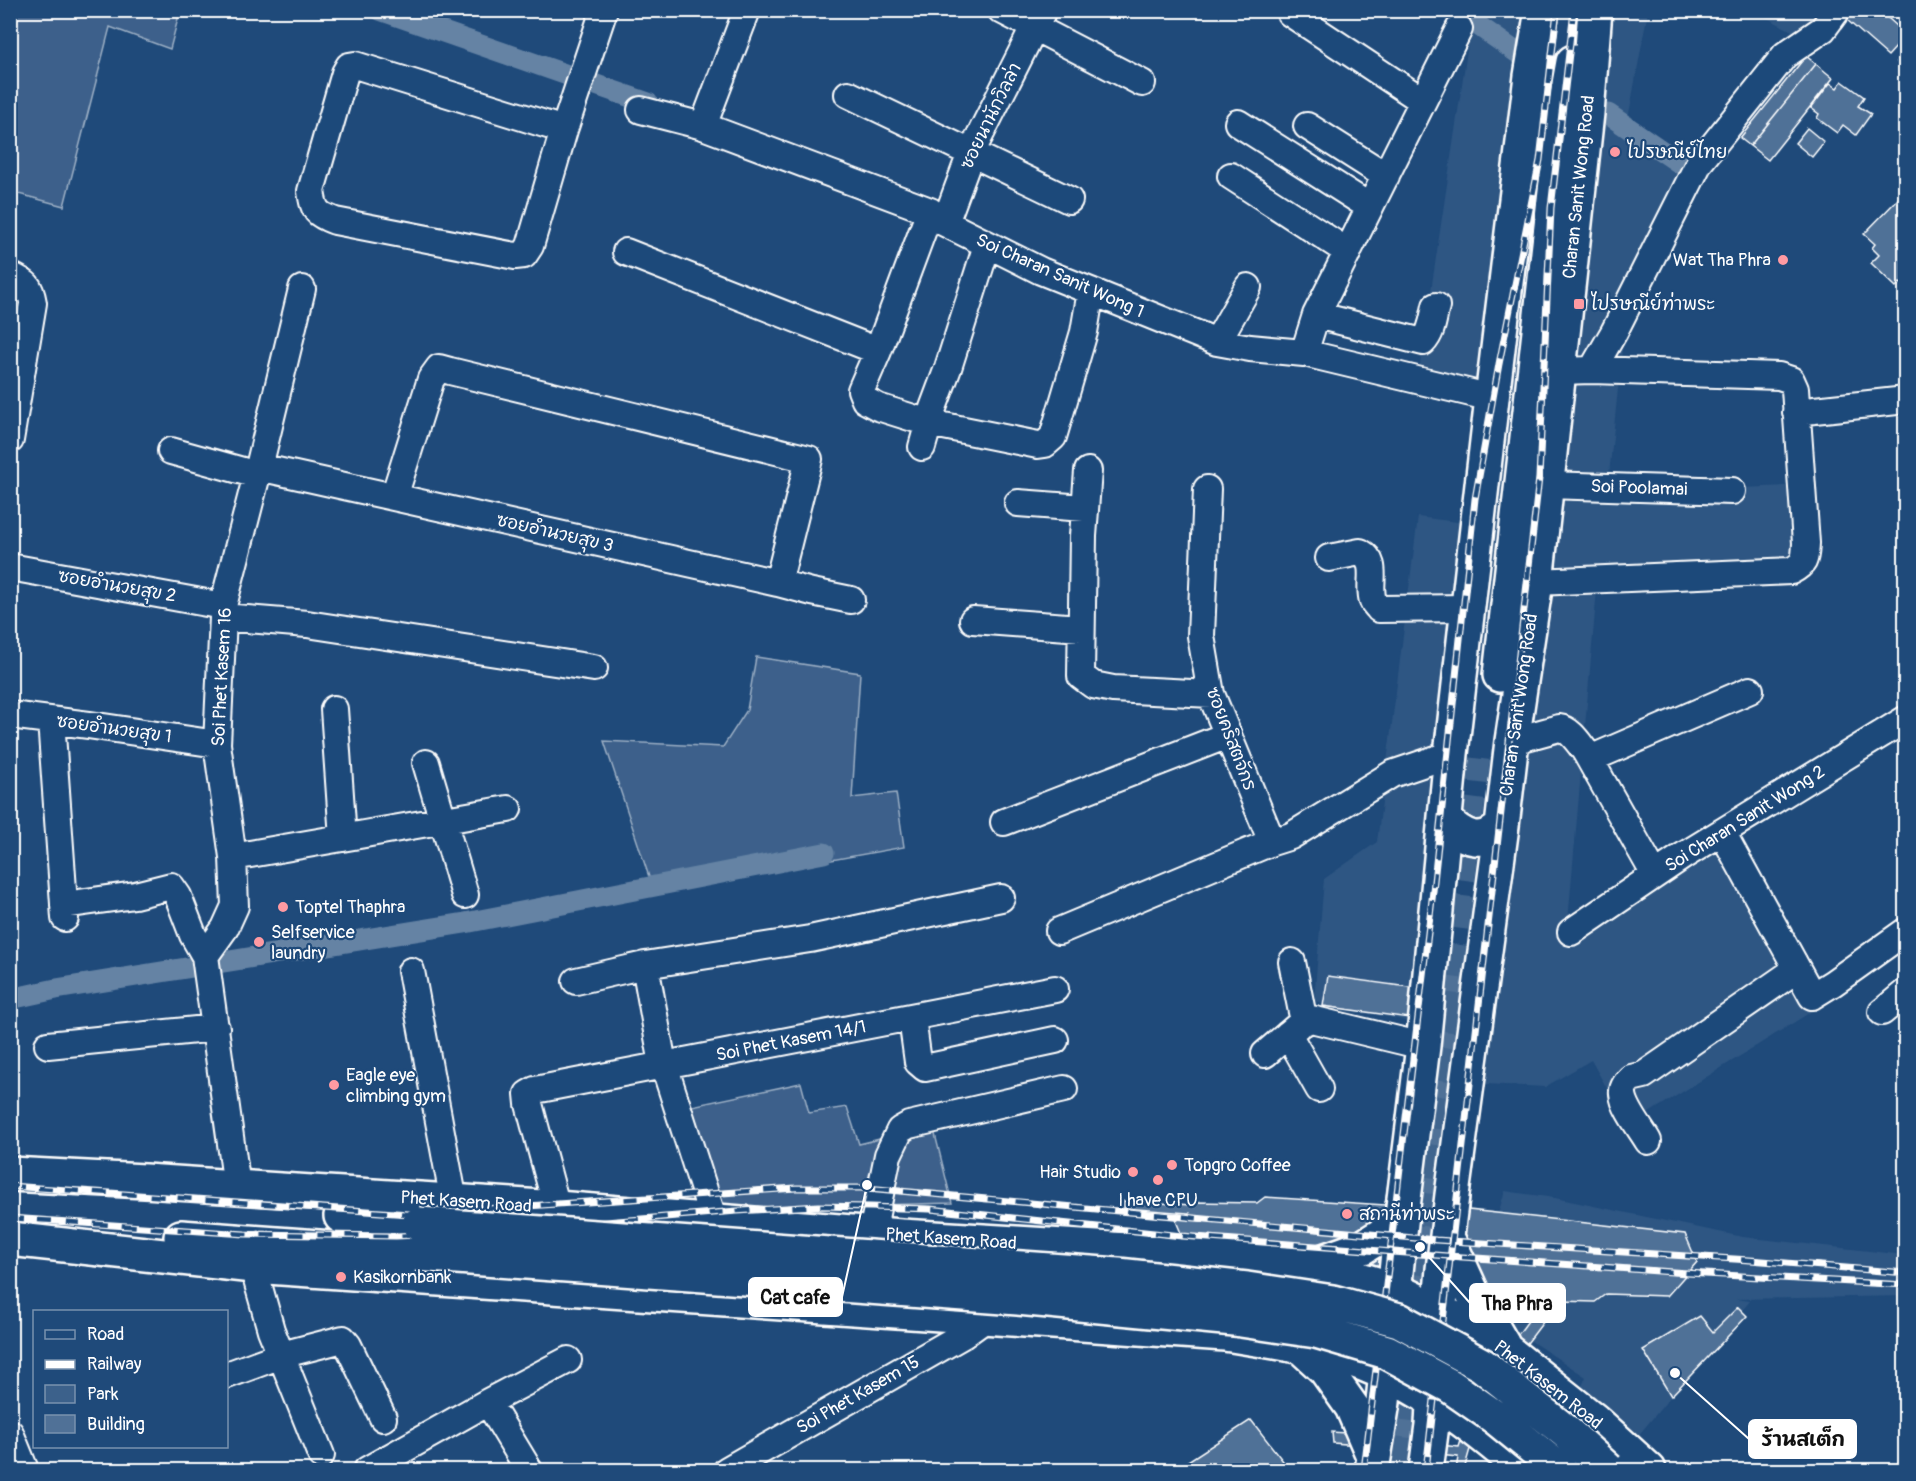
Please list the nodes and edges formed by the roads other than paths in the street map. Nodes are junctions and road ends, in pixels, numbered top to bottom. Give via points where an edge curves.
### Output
1 (604, 10) edge
2 (747, 10) edge
3 (1001, 10) edge
4 (1542, 10) edge
5 (1553, 10) edge
6 (1582, 10) edge
7 (1595, 10) edge
8 (1837, 10) edge
9 (1290, 14) dead end
10 (1039, 19) edge
11 (1459, 29) dead end
12 (1142, 83) dead end
13 (848, 94) dead end
14 (1423, 101) junction
15 (641, 110) dead end
16 (1238, 123) dead end
17 (703, 126) junction
18 (1307, 126) dead end
19 (564, 130) junction
20 (970, 153) junction
21 (1231, 176) dead end
22 (1386, 176) junction
23 (1069, 200) dead end
24 (1370, 207) junction
25 (938, 217) junction
26 (987, 245) junction
27 (626, 252) dead end
28 (1348, 252) junction
29 (10, 274) edge
30 (1248, 287) dead end
31 (302, 289) dead end
32 (1091, 291) junction
33 (1436, 306) dead end
34 (1316, 315) junction
35 (1217, 342) junction
36 (878, 351) junction
37 (1304, 352) junction
38 (1592, 370) junction
39 (1559, 371) junction
40 (1492, 398) junction
41 (1905, 400) edge
42 (1796, 412) junction
43 (925, 435) junction
44 (10, 440) edge
45 (171, 451) dead end
46 (258, 471) junction
47 (1088, 471) dead end
48 (1547, 485) junction
49 (1207, 489) dead end
50 (1732, 491) dead end
51 (394, 497) junction
52 (1018, 503) dead end
53 (1084, 508) junction
54 (1329, 558) dead end
55 (10, 567) edge
56 (1536, 582) junction
57 (778, 583) junction
58 (851, 600) dead end
59 (1468, 608) junction
60 (223, 611) junction
61 (973, 620) dead end
62 (1082, 628) junction
63 (594, 668) dead end
64 (1750, 690) dead end
65 (1210, 694) junction
66 (333, 709) dead end
67 (10, 716) edge
68 (1905, 719) edge
69 (51, 720) junction
70 (1228, 735) junction
71 (1512, 741) junction
72 (217, 744) junction
73 (1472, 759) junction
74 (1590, 759) junction
75 (426, 763) dead end
76 (508, 809) dead end
77 (442, 820) junction
78 (1445, 820) junction
79 (1004, 822) dead end
80 (1503, 826) junction
81 (1722, 832) junction
82 (343, 838) junction
83 (1272, 842) junction
84 (233, 857) junction
85 (1655, 875) junction
86 (465, 895) dead end
87 (1000, 898) dead end
88 (1059, 930) dead end
89 (1571, 932) dead end
90 (1902, 941) edge
91 (206, 961) junction
92 (1292, 962) dead end
93 (645, 965) junction
94 (1797, 969) junction
95 (411, 971) dead end
96 (576, 981) dead end
97 (1055, 989) dead end
98 (1905, 992) edge
99 (1882, 1012) dead end
100 (912, 1018) junction
101 (216, 1028) junction
102 (1296, 1028) junction
103 (1056, 1040) dead end
104 (48, 1045) dead end
105 (1423, 1046) junction
106 (1265, 1053) dead end
107 (664, 1064) junction
108 (1064, 1089) dead end
109 (1319, 1089) dead end
110 (1648, 1141) dead end
111 (10, 1174) edge
112 (10, 1183) edge
113 (237, 1187) junction
114 (454, 1202) junction
115 (558, 1208) junction
116 (714, 1221) junction
117 (1401, 1223) junction
118 (10, 1228) edge
119 (886, 1234) junction
120 (1447, 1237) junction
121 (10, 1239) edge
122 (418, 1239) junction
123 (1312, 1265) junction
124 (253, 1266) junction
125 (1394, 1289) junction
126 (892, 1309) junction
127 (1439, 1310) junction
128 (988, 1317) junction
129 (1301, 1347) junction
130 (1506, 1350) junction
131 (281, 1355) junction
132 (568, 1359) dead end
133 (1386, 1374) junction
134 (228, 1376) edge
135 (1433, 1399) junction
136 (488, 1402) junction
137 (383, 1418) dead end
138 (10, 1433) edge
139 (321, 1455) dead end
140 (1373, 1464) edge
141 (25, 1470) edge
142 (367, 1470) edge
143 (529, 1470) edge
144 (727, 1470) edge
145 (1426, 1470) edge
146 (1524, 1470) edge
147 (1560, 1470) edge
148 (1608, 1470) edge
149 (1649, 1470) edge

1 - 19 street
2 - 17 street
3 - 10 street
4 - 40 main road, Charan Sanit Wong Road
5 - 73 main road, Charan Sanit Wong Road via 1546,111
6 - 73 main road, Charan Sanit Wong Road
7 - 39 main road, Charan Sanit Wong Road
8 - 38 street via 1823,29 1785,55 1699,163
9 - 14 street
10 - 12 street
10 - 20 street, ซอยนานักวิลล่า
11 - 14 street
13 - 20 street
14 - 22 street
15 - 17 street, Soi Charan Sanit Wong 1
16 - 24 street
17 - 25 street, Soi Charan Sanit Wong 1
18 - 22 street
19 - 19 street via 349,66 311,191 313,205 317,213 335,221 524,255
20 - 23 street
20 - 25 street, ซอยนานักวิลล่า
21 - 28 street
22 - 24 street
24 - 28 street
25 - 26 street, Soi Charan Sanit Wong 1
25 - 36 street, ซอยนานักวิลล่า
26 - 32 street, Soi Charan Sanit Wong 1
26 - 43 street
27 - 36 street
28 - 34 street
29 - 44 street via 30,288 33,303
30 - 35 street
31 - 46 street, Soi Phet Kasem 16
32 - 35 street, Soi Charan Sanit Wong 1
32 - 43 street via 1084,332 1049,441 1038,445
33 - 34 street via 1432,327 1423,342
34 - 37 street
35 - 37 street, Soi Charan Sanit Wong 1
36 - 43 street, ซอยนานักวิลล่า via 861,390 866,400
37 - 40 street, Soi Charan Sanit Wong 1
38 - 39 street
38 - 42 street via 1779,375 1791,380
39 - 48 main road, Charan Sanit Wong Road
40 - 59 main road, Charan Sanit Wong Road
41 - 42 street
42 - 56 street via 1806,543 1801,566 1791,571
45 - 46 street, ซอยอำนวยสุข 3
46 - 51 street, ซอยอำนวยสุข 3
46 - 60 street, Soi Phet Kasem 16
47 - 53 street
48 - 50 street, Soi Poolamai
48 - 56 main road, Charan Sanit Wong Road
49 - 65 street, ซอยคริสตจักร via 1201,636
51 - 57 street, ซอยอำนวยสุข 3
51 - 57 street via 431,379 439,368 450,370 809,459
52 - 53 street
53 - 62 street
54 - 59 street via 1360,552 1368,556 1373,600 1378,609
55 - 60 street, ซอยอำนวยสุข 2
56 - 71 main road, Charan Sanit Wong Road
57 - 58 street, ซอยอำนวยสุข 3
59 - 73 main road, Charan Sanit Wong Road
60 - 63 street, ซอยอำนวยสุข 2
60 - 72 street, Soi Phet Kasem 16
61 - 62 street
62 - 65 street via 1081,676 1093,685
64 - 74 street
65 - 70 street, ซอยคริสตจักร
66 - 82 street
67 - 69 street, ซอยอำนวยสุข 1
68 - 81 street, Soi Charan Sanit Wong 2
69 - 72 street, ซอยอำนวยสุข 1
69 - 91 street via 64,912 171,886
70 - 79 street
70 - 83 street, ซอยคริสตจักร
71 - 74 street, Soi Charan Sanit Wong 2 via 1564,729
71 - 80 main road, Charan Sanit Wong Road
72 - 84 street, Soi Phet Kasem 16
73 - 78 main road, Charan Sanit Wong Road
73 - 83 street via 1392,774 1291,836
74 - 85 street, Soi Charan Sanit Wong 2
75 - 77 street
76 - 77 street
77 - 82 street
77 - 86 street
78 - 80 main road via 1462,834 1477,838 1487,838
78 - 105 main road, Charan Sanit Wong Road
80 - 120 main road, Charan Sanit Wong Road
81 - 85 street, Soi Charan Sanit Wong 2
81 - 94 street
82 - 84 street
83 - 88 street
84 - 91 street, Soi Phet Kasem 16 via 235,906
85 - 89 street
87 - 93 street via 810,939
90 - 94 street via 1812,996
91 - 101 street
92 - 102 street
93 - 96 street
93 - 107 street
94 - 110 street via 1624,1086 1622,1094
95 - 114 street
97 - 100 street, Soi Phet Kasem 14/1
98 - 99 street
100 - 103 street via 918,1062 925,1068
100 - 107 street, Soi Phet Kasem 14/1
101 - 104 street
101 - 113 street
102 - 105 street via 1311,1019
102 - 106 street
102 - 109 street
105 - 117 main road, Charan Sanit Wong Road
107 - 115 street, Soi Phet Kasem 14/1 via 528,1094
107 - 116 street
108 - 119 street via 900,1130 888,1155
111 - 113 main road, Phet Kasem Road
112 - 122 main road, Phet Kasem Road
113 - 114 main road, Phet Kasem Road
114 - 115 main road, Phet Kasem Road
115 - 116 main road, Phet Kasem Road
116 - 119 main road, Phet Kasem Road
117 - 123 main road via 1363,1248
117 - 125 main road, Charan Sanit Wong Road
118 - 122 main road, Phet Kasem Road via 210,1239
119 - 123 main road, Phet Kasem Road
119 - 126 main road via 928,1257 934,1269 931,1289 921,1299
120 - 127 main road, Charan Sanit Wong Road
120 - 130 main road via 1472,1292
121 - 124 main road
122 - 147 main road, Phet Kasem Road, bridge via 1234,1319 1316,1331 1387,1352 1450,1386
122 - 148 main road, Phet Kasem Road, bridge via 1118,1275 1333,1302 1399,1320 1482,1365
123 - 125 main road, Phet Kasem Road
124 - 126 main road
124 - 131 street
125 - 127 main road, Phet Kasem Road
125 - 133 main road, Charan Sanit Wong Road
126 - 128 main road
127 - 130 main road, Phet Kasem Road
127 - 135 main road, Charan Sanit Wong Road
128 - 129 main road via 1225,1334
128 - 144 street, Soi Phet Kasem 15
129 - 133 main road via 1355,1361
129 - 140 main road via 1325,1369 1352,1407
130 - 149 main road, Phet Kasem Road
131 - 134 street
131 - 137 street via 343,1339
131 - 139 street
132 - 136 street
133 - 135 main road
133 - 140 main road, Charan Sanit Wong Road
135 - 145 main road, Charan Sanit Wong Road
135 - 146 main road
136 - 142 street
136 - 143 street
138 - 141 street

